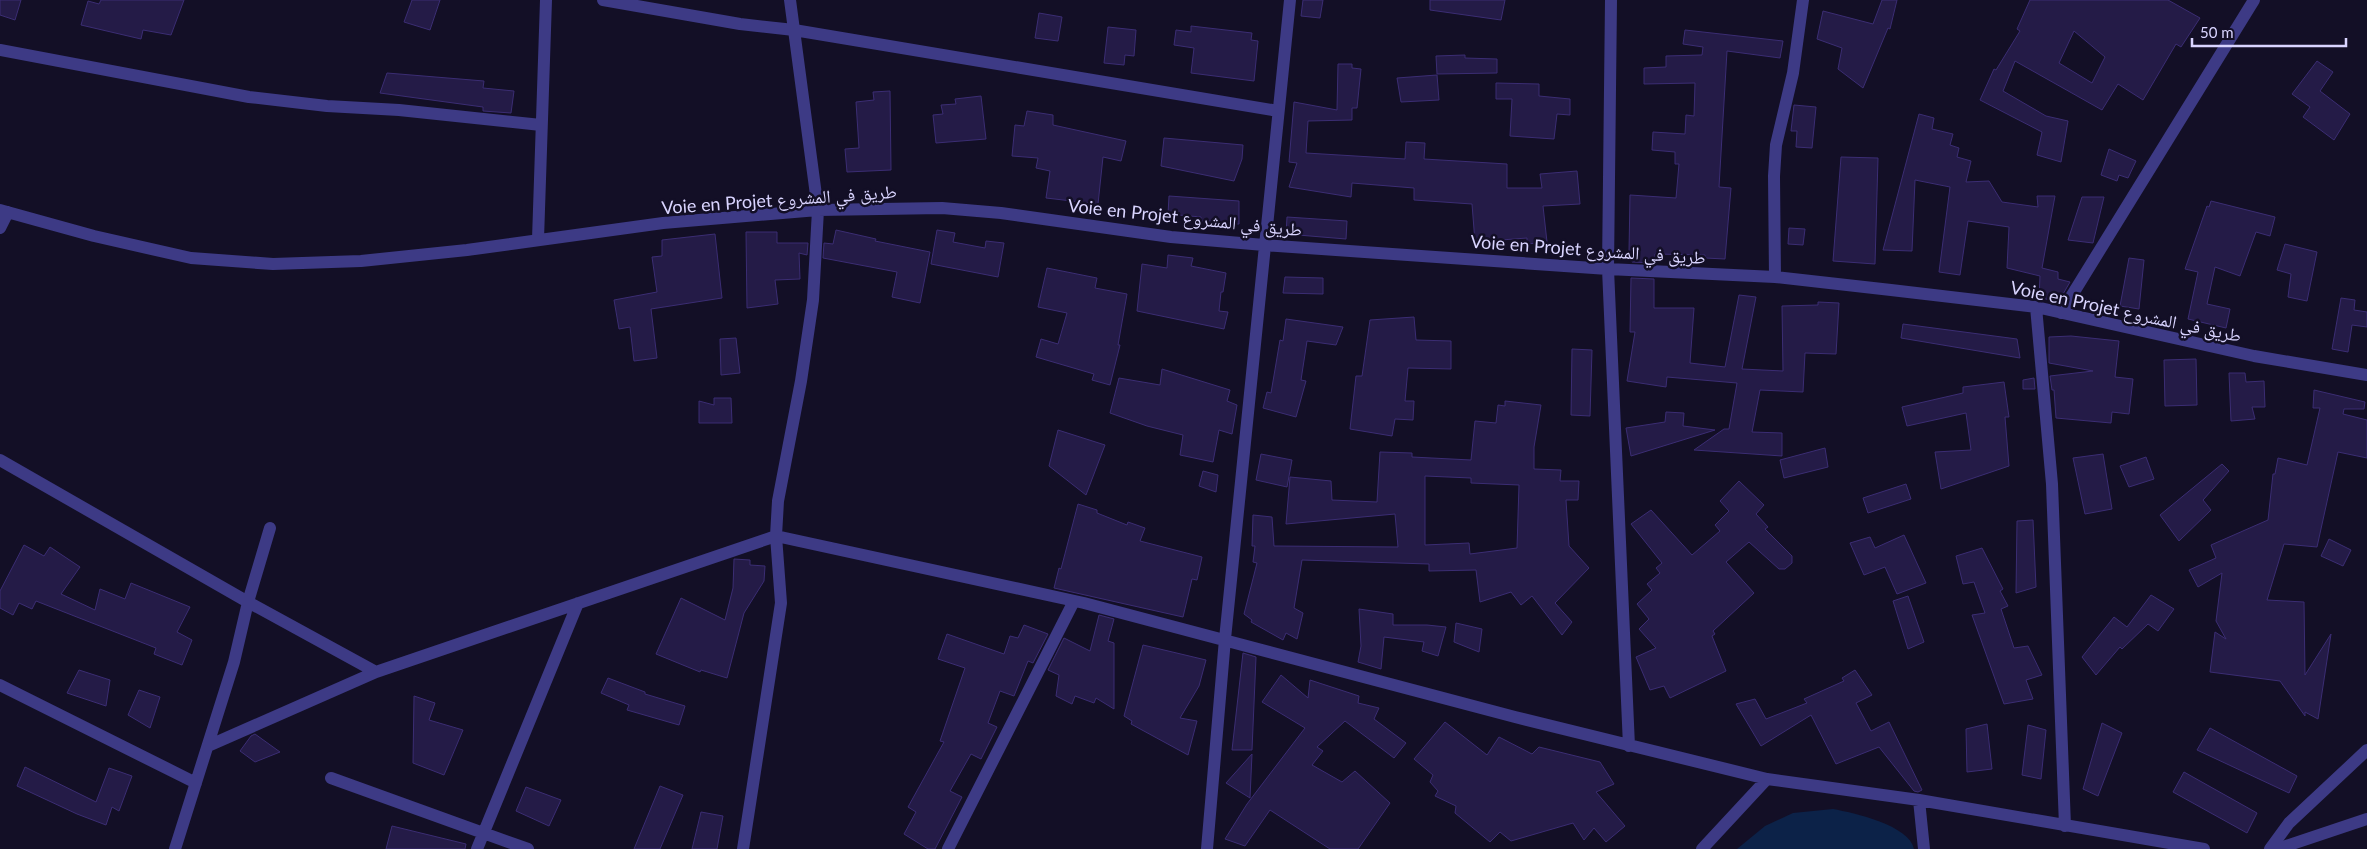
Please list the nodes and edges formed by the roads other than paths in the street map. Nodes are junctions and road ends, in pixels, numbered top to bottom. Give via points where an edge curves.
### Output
1 (546, 0) edge
2 (603, 0) edge
3 (790, 0) edge
4 (1290, 0) edge
5 (1611, 0) edge
6 (1803, 0) edge
7 (2254, 0) edge
8 (794, 30) junction
9 (0, 50) edge
10 (1278, 111) junction
11 (541, 125) junction
12 (818, 210) junction
13 (4, 211) edge
14 (0, 228) edge
15 (538, 240) junction
16 (1264, 245) junction
17 (1608, 269) junction
18 (1775, 277) junction
19 (2036, 307) junction
20 (2062, 313) junction
21 (2367, 375) edge
22 (0, 460) edge
23 (270, 528) dead end
24 (776, 536) junction
25 (1074, 601) junction
26 (248, 602) junction
27 (578, 604) junction
28 (1225, 639) junction
29 (376, 672) junction
30 (0, 685) edge
31 (208, 746) junction
32 (1629, 746) junction
33 (2367, 750) edge
34 (331, 778) dead end
35 (1767, 780) junction
36 (196, 783) junction
37 (1919, 800) junction
38 (2367, 819) edge
39 (2065, 826) junction
40 (484, 833) junction
41 (175, 849) edge
42 (477, 849) edge
43 (528, 849) edge
44 (743, 849) edge
45 (948, 849) edge
46 (1207, 849) edge
47 (1702, 849) edge
48 (1924, 849) edge
49 (2204, 849) edge
50 (2270, 849) edge
51 (2277, 849) edge

1 - 11 street
2 - 8 street
3 - 8 street
4 - 10 street
5 - 17 street
6 - 18 street via 1792,74 1776,145
7 - 20 street
8 - 10 street
8 - 12 street
9 - 11 street via 249,98
10 - 16 street
11 - 15 street
12 - 15 street, Voie en Projet طريق في المشروع via 663,223
12 - 16 street, Voie en Projet طريق في المشروع via 942,208 1171,237
12 - 24 street via 813,300 778,501
13 - 14 street
13 - 15 street, Voie en Projet طريق في المشروع via 191,258 273,264 361,261
16 - 17 street, Voie en Projet طريق في المشروع
16 - 28 street
17 - 18 street, Voie en Projet طريق في المشروع
17 - 32 street
18 - 19 street, Voie en Projet طريق في المشروع
19 - 20 street, Voie en Projet طريق في المشروع
19 - 39 street via 2052,484
20 - 21 street, Voie en Projet طريق في المشروع via 2254,356
22 - 26 street
23 - 26 street
24 - 25 street
24 - 27 street
24 - 44 street via 781,603
25 - 28 street
25 - 45 street
26 - 29 street
26 - 31 street via 234,662
27 - 29 street
27 - 40 street
28 - 32 street
28 - 46 street
29 - 31 street
30 - 36 street
31 - 36 street
32 - 35 street
33 - 50 street via 2289,824
34 - 40 street
35 - 37 street
35 - 47 street
36 - 41 street
37 - 39 street
37 - 48 street
38 - 51 street
39 - 49 street
40 - 42 street
40 - 43 street

